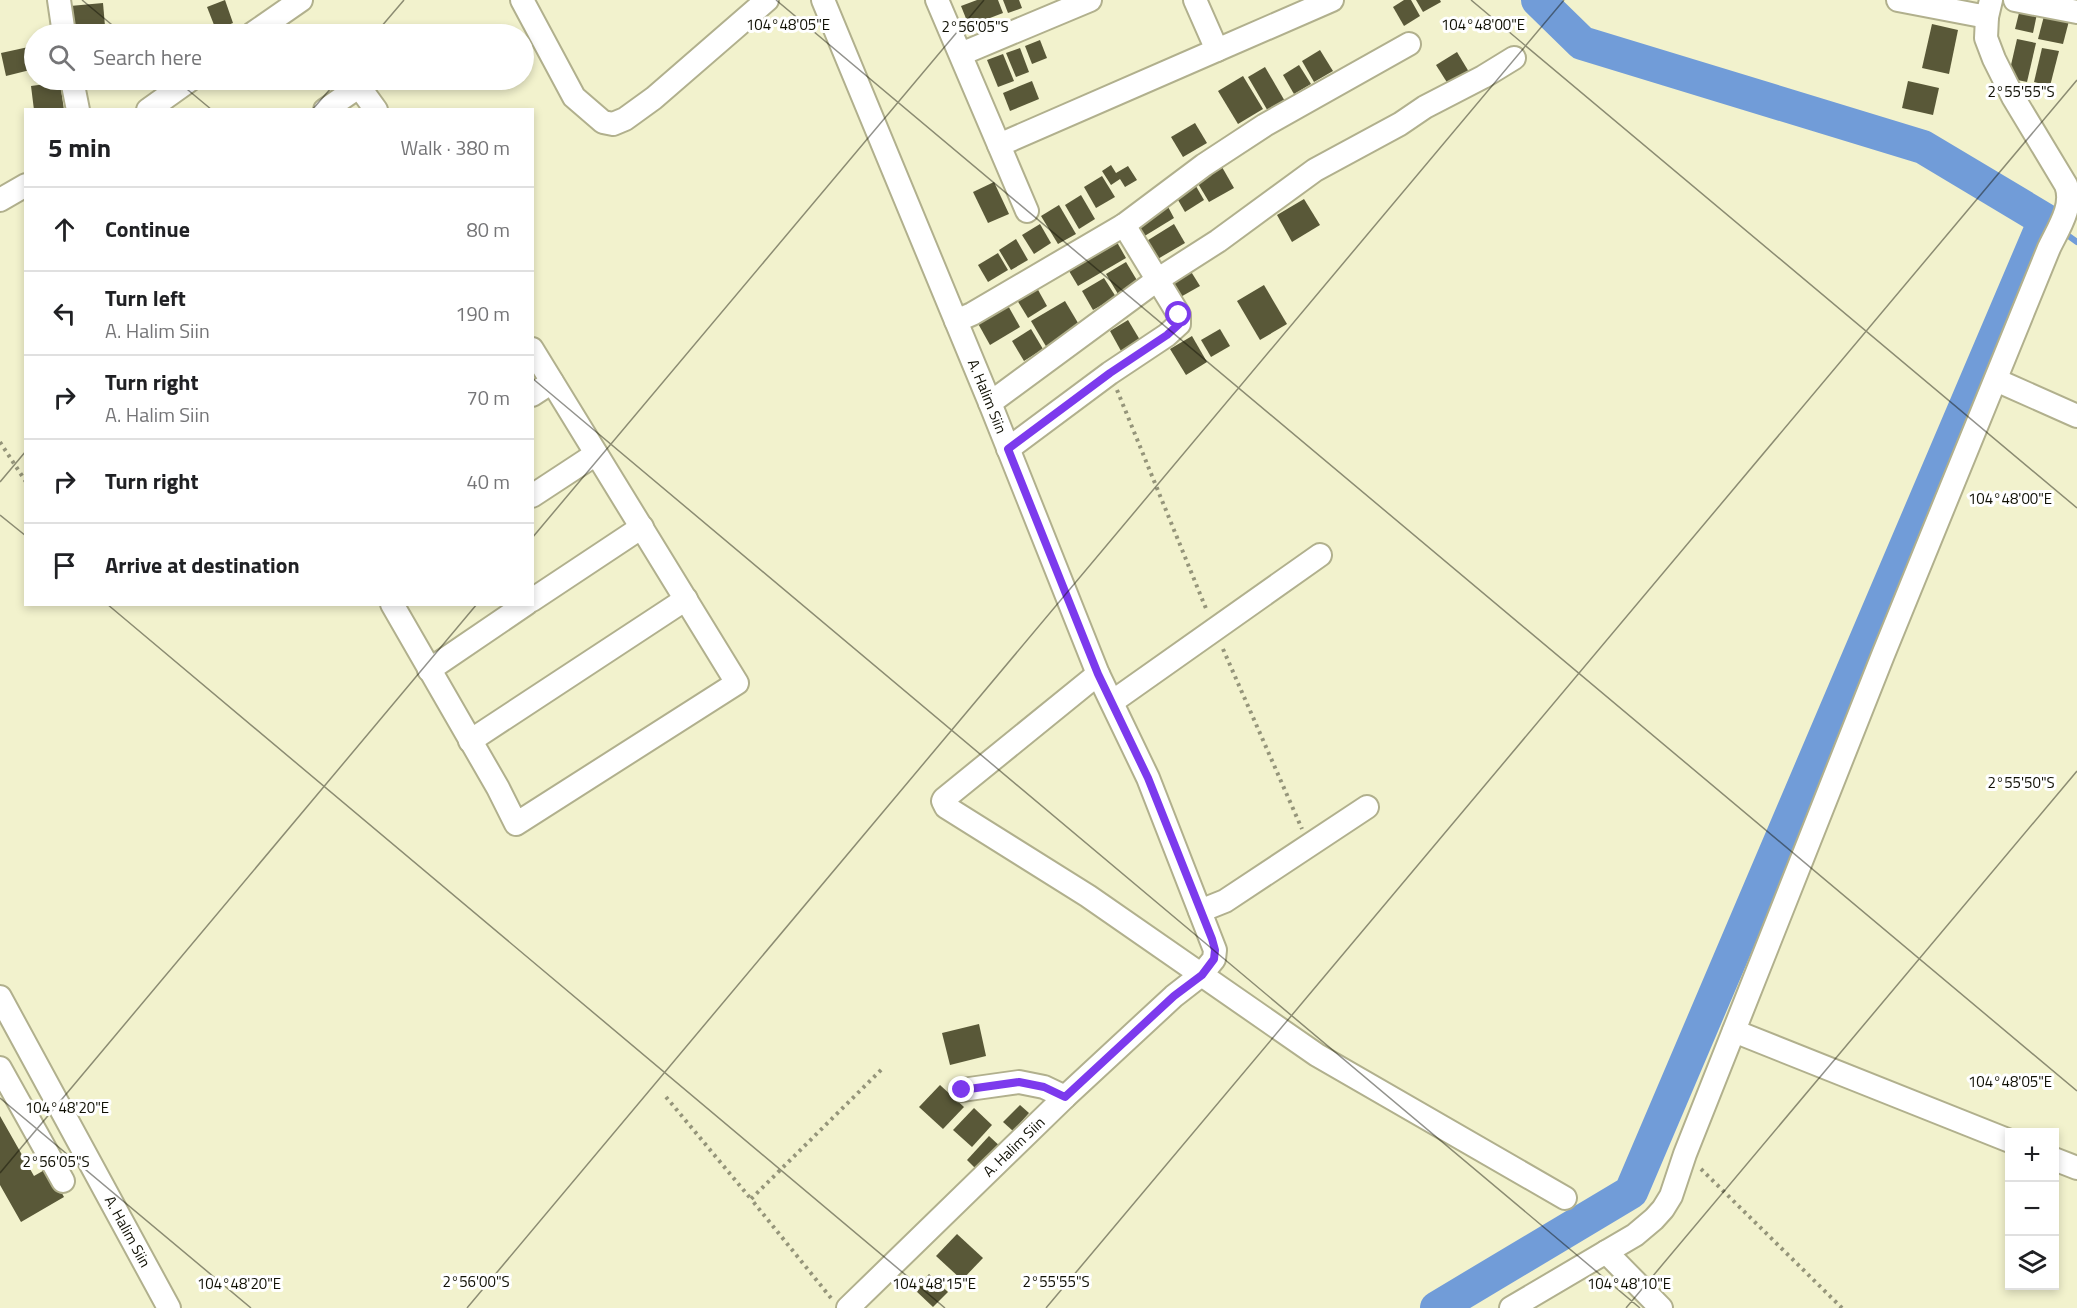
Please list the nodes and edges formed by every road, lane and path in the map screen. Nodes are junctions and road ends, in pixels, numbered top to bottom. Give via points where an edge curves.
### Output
1 (59, 0) edge
2 (301, 0) edge
3 (767, 0) edge
4 (937, 0) edge
5 (1090, 0) edge
6 (1195, 0) edge
7 (1332, 0) edge
8 (1898, 0) edge
9 (2015, 0) edge
10 (524, 1) edge
11 (826, 1) edge
12 (1989, 8) edge
13 (2077, 12) edge
14 (63, 24) edge
15 (266, 24) edge
16 (1409, 44) dead end
17 (1217, 50) junction
18 (961, 54) junction
19 (1514, 58) dead end
20 (74, 90) edge
21 (176, 90) edge
22 (354, 90) edge
23 (360, 90) edge
24 (78, 108) edge
25 (151, 108) edge
26 (328, 108) edge
27 (375, 108) edge
28 (999, 145) junction
29 (24, 186) edge
30 (0, 200) edge
31 (1027, 211) dead end
32 (1124, 225) junction
33 (1157, 280) junction
34 (956, 321) junction
35 (534, 353) edge
36 (1996, 381) junction
37 (552, 382) junction
38 (534, 394) edge
39 (990, 403) junction
40 (2077, 416) edge
41 (0, 442) edge
42 (1008, 449) junction
43 (597, 454) junction
44 (24, 479) edge
45 (534, 495) edge
46 (642, 527) junction
47 (1320, 555) dead end
48 (534, 599) edge
49 (686, 599) junction
50 (393, 606) edge
51 (523, 606) edge
52 (429, 670) junction
53 (1098, 674) junction
54 (1112, 702) junction
55 (470, 741) junction
56 (1367, 807) dead end
57 (1212, 906) junction
58 (1202, 975) junction
59 (2, 1003) edge
60 (1734, 1031) junction
61 (884, 1067) dead end
62 (0, 1068) edge
63 (962, 1090) dead end
64 (666, 1096) dead end
65 (1065, 1097) junction
66 (2005, 1139) edge
67 (1685, 1154) junction
68 (2059, 1161) edge
69 (2077, 1168) edge
70 (63, 1181) dead end
71 (1565, 1198) dead end
72 (751, 1199) junction
73 (1606, 1252) junction
74 (840, 1304) edge
75 (170, 1308) edge
76 (1511, 1308) edge
77 (1661, 1308) edge
78 (1842, 1308) edge

1 - 14 street
2 - 15 street
3 - 10 street via 654,98 613,124 603,122 574,97
4 - 18 street
5 - 18 street
6 - 17 street
7 - 17 street
8 - 12 street
9 - 13 street
11 - 34 street, A. Halim Siin
12 - 36 street via 1986,38 1994,59 2067,189 2068,199
16 - 32 street via 1265,125
17 - 28 street
18 - 28 street
19 - 33 street via 1315,170
20 - 24 street
21 - 25 street
22 - 26 street
23 - 27 street
28 - 31 street
29 - 30 street
32 - 33 street
32 - 34 street
33 - 39 street
33 - 42 street via 1179,315 1179,324
34 - 39 street, A. Halim Siin
35 - 37 street
36 - 40 street
36 - 60 street
37 - 38 street
37 - 43 street
39 - 42 street, A. Halim Siin
41 - 44 path
42 - 53 street, A. Halim Siin
43 - 45 street
43 - 46 street
46 - 48 street
46 - 49 street
47 - 54 street
49 - 55 street
49 - 55 street via 737,683 516,824
50 - 52 street
51 - 52 street
52 - 55 street
53 - 54 street, A. Halim Siin
53 - 58 street via 944,799 944,804
54 - 57 street, A. Halim Siin
56 - 57 street
57 - 58 street, A. Halim Siin via 1214,959
58 - 65 street, A. Halim Siin
58 - 71 street via 1317,1055
59 - 75 street, A. Halim Siin
60 - 66 street
60 - 67 street
61 - 72 path
62 - 70 street
63 - 65 street via 1019,1082
64 - 72 path
65 - 74 street, A. Halim Siin
67 - 73 street via 1663,1209 1644,1228
67 - 78 path
68 - 69 street
72 - 74 path
73 - 76 street
73 - 77 street

